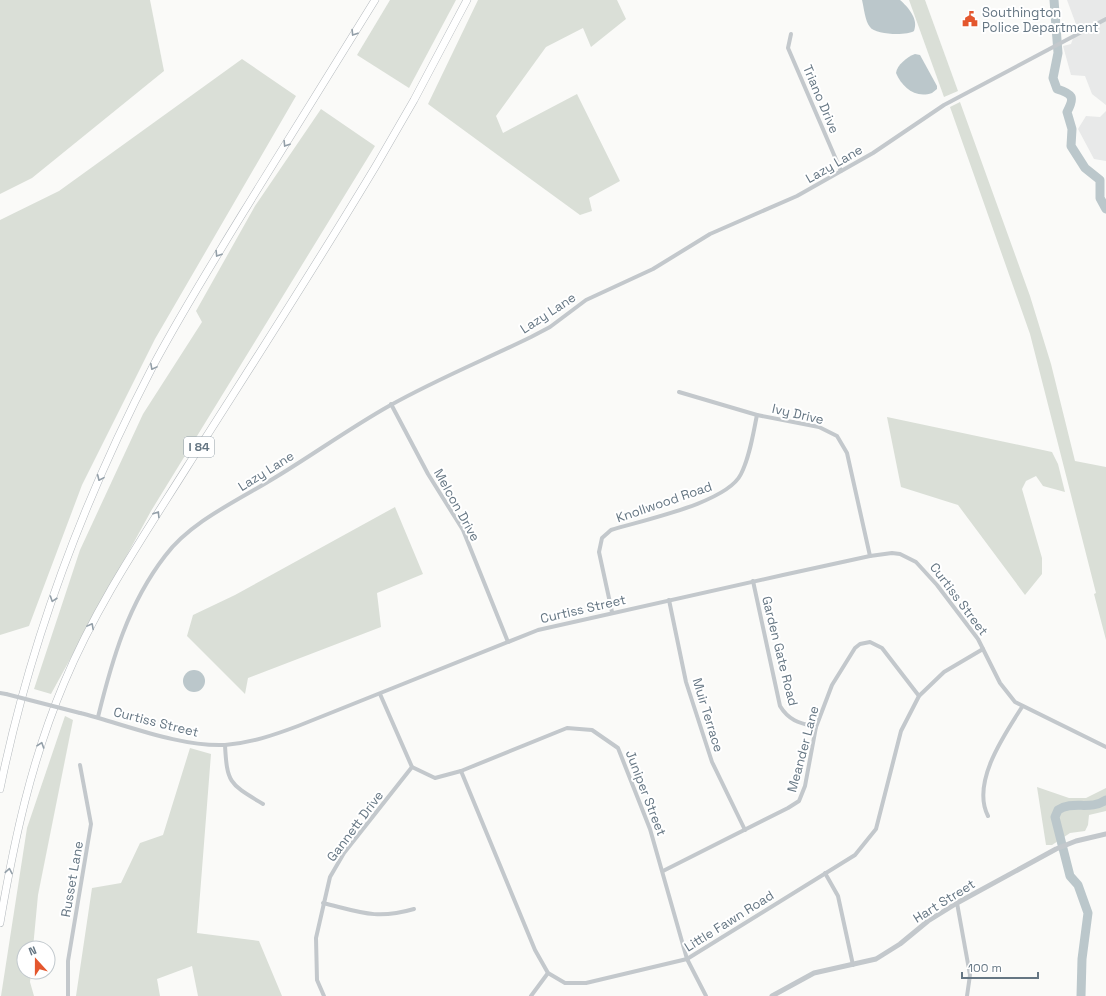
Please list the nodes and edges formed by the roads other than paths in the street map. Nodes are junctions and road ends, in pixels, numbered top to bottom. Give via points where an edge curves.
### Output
1 (375, 0) edge
2 (467, 0) edge
3 (1106, 19) edge
4 (791, 34) dead end
5 (841, 171) junction
6 (678, 392) dead end
7 (391, 404) junction
8 (757, 415) junction
9 (870, 556) junction
10 (753, 581) junction
11 (669, 600) junction
12 (612, 612) junction
13 (508, 642) junction
14 (983, 649) junction
15 (0, 693) edge
16 (380, 694) junction
17 (919, 696) junction
18 (1022, 707) junction
19 (98, 717) junction
20 (816, 728) junction
21 (225, 745) junction
22 (1106, 747) edge
23 (80, 765) dead end
24 (412, 767) junction
25 (461, 771) junction
26 (0, 789) edge
27 (263, 804) dead end
28 (988, 816) dead end
29 (745, 830) junction
30 (1106, 834) edge
31 (663, 871) junction
32 (825, 873) junction
33 (323, 903) junction
34 (957, 903) junction
35 (414, 909) dead end
36 (0, 923) edge
37 (687, 959) junction
38 (853, 965) junction
39 (548, 973) junction
40 (68, 996) edge
41 (324, 996) edge
42 (531, 996) edge
43 (706, 996) edge
44 (772, 996) edge
45 (967, 996) edge

1 -> 26 highway via 194,293 126,422 84,516 46,621 21,702
36 -> 2 highway, I 84 via 14,842 33,768 54,708 87,633 132,554 366,183
3 - 5 street, Lazy Lane via 944,105 873,153
4 - 5 street, Triano Drive via 788,48
5 - 7 street, Lazy Lane via 797,196 702,237 653,269 586,300 550,327
6 - 8 street, Ivy Drive
7 - 13 street, Melcon Drive via 428,474 463,530
7 - 19 street, Lazy Lane via 180,538 161,562 127,620 112,660
8 - 9 street, Ivy Drive via 819,427 837,436 847,453
8 - 12 street, Knollwood Road via 748,457 741,475 728,489 709,500 611,530 602,538 599,552
9 - 10 street, Curtiss Street
9 - 14 street, Curtiss Street via 900,554 916,562 969,626
10 - 11 street, Curtiss Street
10 - 20 street, Garden Gate Road via 780,706 785,715 794,721
11 - 12 street, Curtiss Street
11 - 29 street, Muir Terrace via 686,682 712,762
12 - 13 street, Curtiss Street via 538,630
13 - 16 street, Curtiss Street
14 - 17 street, Little Fawn Road via 944,672
14 - 18 street, Curtiss Street via 1005,691
15 - 19 street, Curtiss Street, bridge
16 - 21 street, Curtiss Street via 268,737
16 - 24 street
17 - 20 street, Meander Lane via 882,648 870,642 860,644 832,685
17 - 32 street, Little Fawn Road via 900,731 876,829 855,855
18 - 22 street, Curtiss Street
18 - 28 street via 989,766 983,786 983,802
19 - 21 street, Curtiss Street via 182,741
20 - 29 street, Meander Lane via 805,786 799,801
21 - 27 street via 226,772 237,788
23 - 40 street, Russet Lane via 92,824 68,961
24 - 25 street, Juniper Street via 435,778
24 - 33 street, Gannett Drive via 344,853 330,877
25 - 31 street, Juniper Street via 567,728 592,730 618,748 650,829
25 - 39 street via 534,950
29 - 31 street, Meander Lane
30 - 34 street, Hart Street via 1056,850
31 - 37 street, Juniper Street
32 - 37 street, Little Fawn Road
32 - 38 street via 838,896
33 - 35 street via 372,916
33 - 41 street, Gannett Drive via 316,938 317,980
34 - 38 street, Hart Street via 928,921 900,944 876,958
34 - 45 street via 970,975
37 - 39 street, Little Fawn Road via 586,983 565,982
37 - 43 street, Juniper Street
38 - 44 street, Hart Street via 814,973
39 - 42 street

